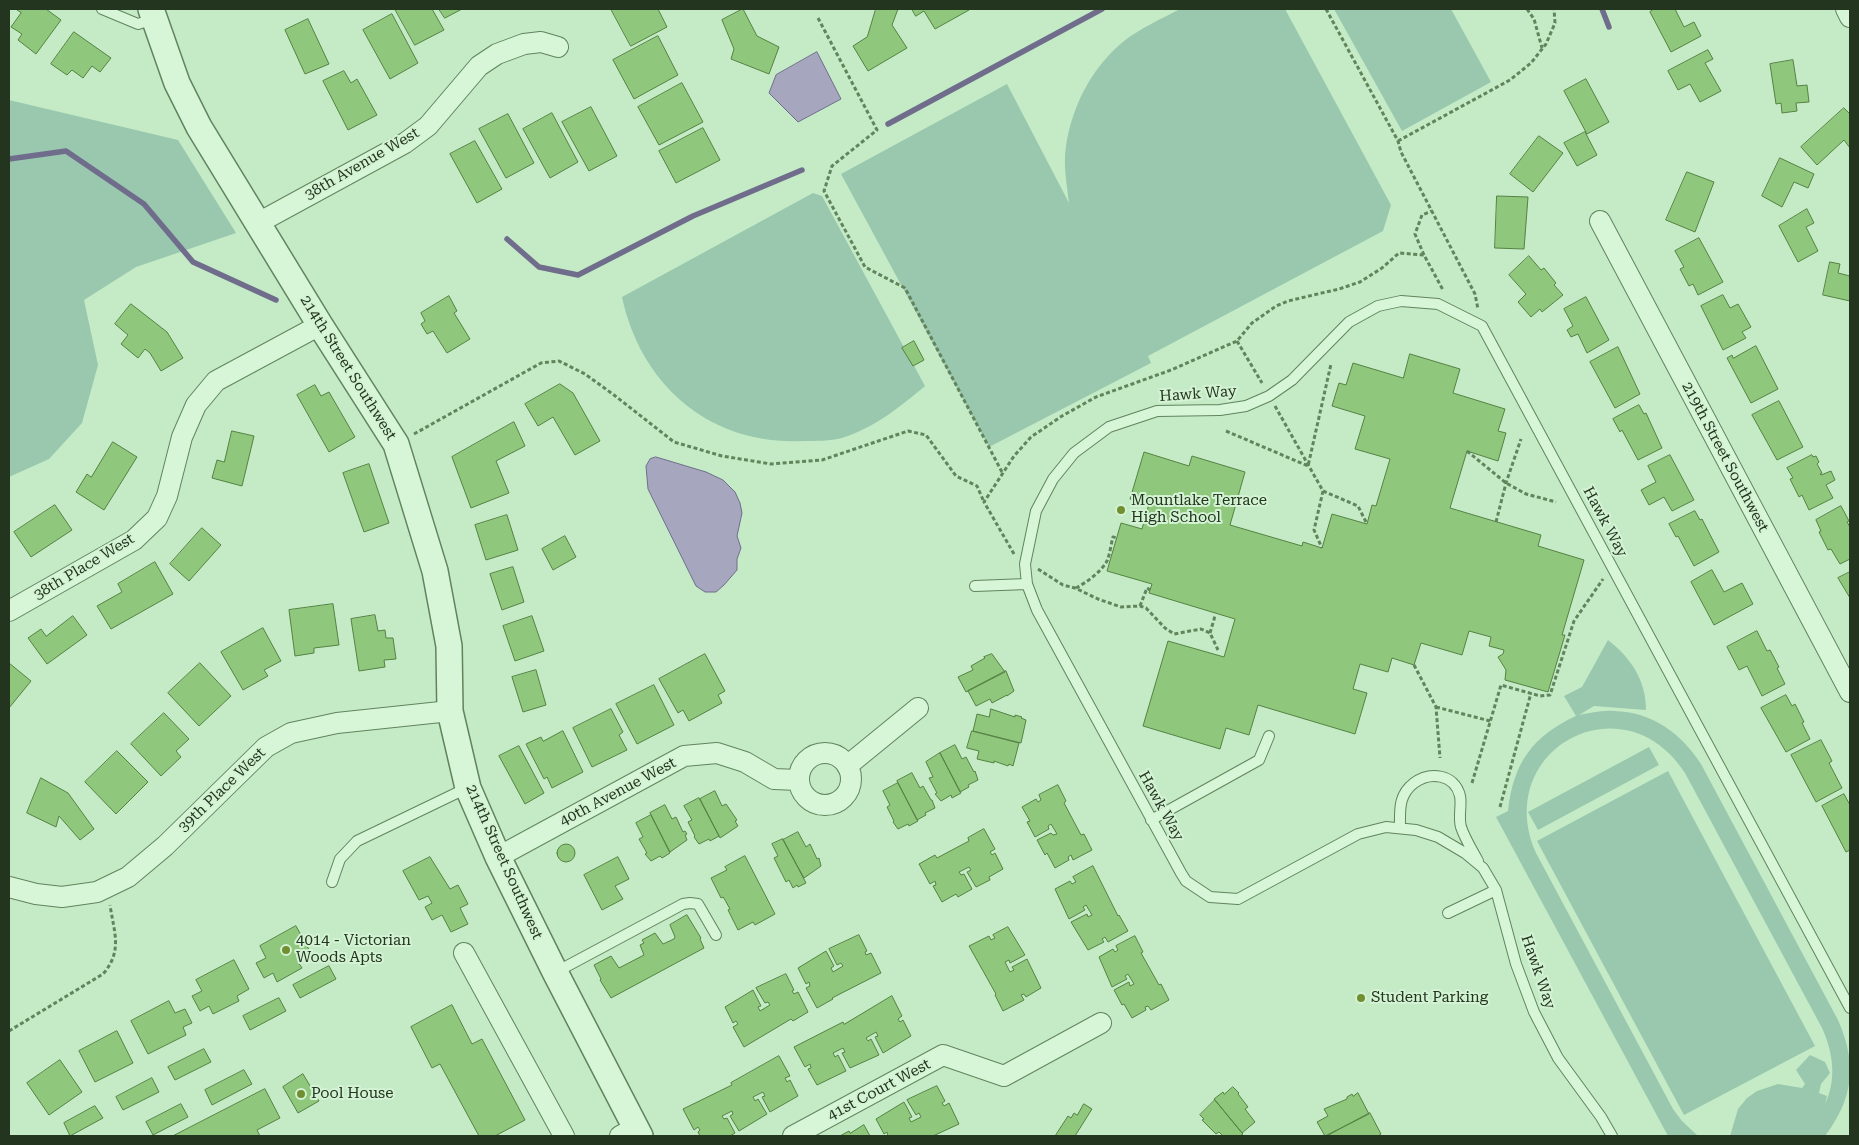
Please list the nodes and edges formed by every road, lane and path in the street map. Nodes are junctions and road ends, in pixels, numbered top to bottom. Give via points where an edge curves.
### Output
1 (102, 9) edge
2 (1326, 9) edge
3 (1527, 9) edge
4 (1554, 9) edge
5 (1846, 9) edge
6 (155, 12) edge
7 (1850, 17) edge
8 (818, 18) dead end
9 (558, 47) dead end
10 (1542, 49) junction
11 (1398, 141) junction
12 (1432, 211) junction
13 (1600, 221) dead end
14 (258, 223) junction
15 (1424, 255) junction
16 (1443, 290) dead end
17 (320, 325) junction
18 (1482, 326) junction
19 (1237, 341) junction
20 (1331, 364) dead end
21 (1270, 396) junction
22 (1226, 431) dead end
23 (1522, 439) dead end
24 (396, 444) junction
25 (1467, 451) dead end
26 (1308, 466) junction
27 (1003, 474) junction
28 (1506, 483) junction
29 (1323, 492) junction
30 (984, 502) junction
31 (1556, 502) dead end
32 (1496, 522) dead end
33 (1367, 524) dead end
34 (1117, 538) dead end
35 (1322, 548) dead end
36 (1024, 564) junction
37 (1604, 577) dead end
38 (1027, 584) junction
39 (975, 586) dead end
40 (1075, 588) junction
41 (1150, 590) dead end
42 (1140, 606) junction
43 (9, 611) edge
44 (1215, 616) dead end
45 (1210, 633) junction
46 (1218, 650) dead end
47 (1414, 665) dead end
48 (1850, 692) edge
49 (1531, 694) junction
50 (1436, 707) junction
51 (918, 708) dead end
52 (450, 711) junction
53 (1490, 721) junction
54 (1269, 736) dead end
55 (1440, 758) dead end
56 (848, 766) junction
57 (798, 780) junction
58 (1472, 783) dead end
59 (468, 788) junction
60 (1500, 807) dead end
61 (1151, 820) junction
62 (1400, 828) junction
63 (498, 857) junction
64 (1482, 868) junction
65 (332, 882) dead end
66 (9, 887) edge
67 (1496, 890) junction
68 (110, 904) dead end
69 (1448, 913) dead end
70 (716, 935) dead end
71 (464, 953) dead end
72 (555, 972) junction
73 (1850, 1008) edge
74 (1100, 1023) dead end
75 (9, 1031) edge
76 (632, 1134) edge
77 (564, 1136) edge
78 (793, 1136) edge
79 (1612, 1136) edge

1 - 6 lane via 138,24
2 - 11 path
3 - 10 path via 1534,19
4 - 10 path via 1555,23
5 - 7 street
6 - 14 street, 214th Street Southwest via 177,83 199,127
8 - 27 path via 877,130 832,166 824,191 865,267 905,288
9 - 14 street, 38th Avenue West via 541,42 524,44 497,54 479,66 428,126 405,143
10 - 11 path via 1510,80
11 - 12 path
12 - 15 path via 1422,215 1415,234
12 - 18 path via 1475,294
13 - 48 street, 219th Street Southwest
14 - 17 street, 214th Street Southwest
15 - 16 path
15 - 19 path via 1399,253 1360,282 1276,306 1252,323
17 - 24 street, 214th Street Southwest
17 - 43 street, 38th Place West via 216,382 196,405 182,437 167,496 157,518 134,540
18 - 21 lane, Hawk Way via 1438,304 1402,301 1378,306 1350,322 1292,380
18 - 73 lane, Hawk Way
19 - 21 path
19 - 27 path via 1172,370 1096,398 1062,416 1031,437
20 - 26 path
21 - 26 path
21 - 36 lane, Hawk Way via 1246,406 1220,410 1157,411 1109,427 1074,453 1053,479 1036,511
22 - 26 path
23 - 28 path
24 - 30 path via 541,364 559,361 614,394 674,442 722,456 771,464 822,460 908,431 926,435 956,476 977,486
24 - 52 street, 214th Street Southwest via 435,571 449,646
25 - 28 path
26 - 29 path
27 - 30 path
28 - 31 path via 1526,494
28 - 32 path
29 - 33 path via 1358,506
29 - 35 path via 1314,530
30 - 36 path via 1011,551
34 - 40 path via 1113,537 1104,565 1088,581
36 - 38 lane, Hawk Way
36 - 40 path
37 - 49 path via 1574,621 1550,694
38 - 39 lane
38 - 61 lane, Hawk Way via 1037,610
40 - 42 path via 1121,606
41 - 42 path via 1146,588
42 - 45 path via 1174,634 1201,629
44 - 45 path
45 - 46 path
47 - 50 path
49 - 53 path via 1501,684
49 - 60 path
50 - 53 path
50 - 55 path
51 - 56 street
52 - 59 street, 214th Street Southwest
52 - 66 street, 39th Place West via 337,723 291,733 266,747 165,846 128,877 97,892 62,897
53 - 58 path
54 - 61 lane via 1259,760
56 - 57 street via 831,753 815,754 802,764
56 - 57 street via 850,786 842,799 834,804 826,806 810,801 804,796
57 - 63 street, 40th Avenue West via 774,780 745,762 717,753 684,756
59 - 63 street, 214th Street Southwest
59 - 65 lane via 357,841 340,859
61 - 62 lane, Hawk Way via 1186,880 1210,897 1238,898 1358,834 1386,827
62 - 64 lane, Hawk Way via 1438,837
62 - 64 lane via 1400,808 1406,792 1420,779 1442,776 1453,784 1460,796 1462,828
63 - 72 street, 214th Street Southwest
64 - 67 lane, Hawk Way
67 - 69 lane
67 - 79 lane, Hawk Way via 1516,964 1534,1012 1558,1058
68 - 75 path via 117,950 112,964 104,974
70 - 72 lane via 698,904 683,904
71 - 77 street
72 - 76 street, 214th Street Southwest
74 - 78 street, 41st Court West via 1004,1076 943,1055

